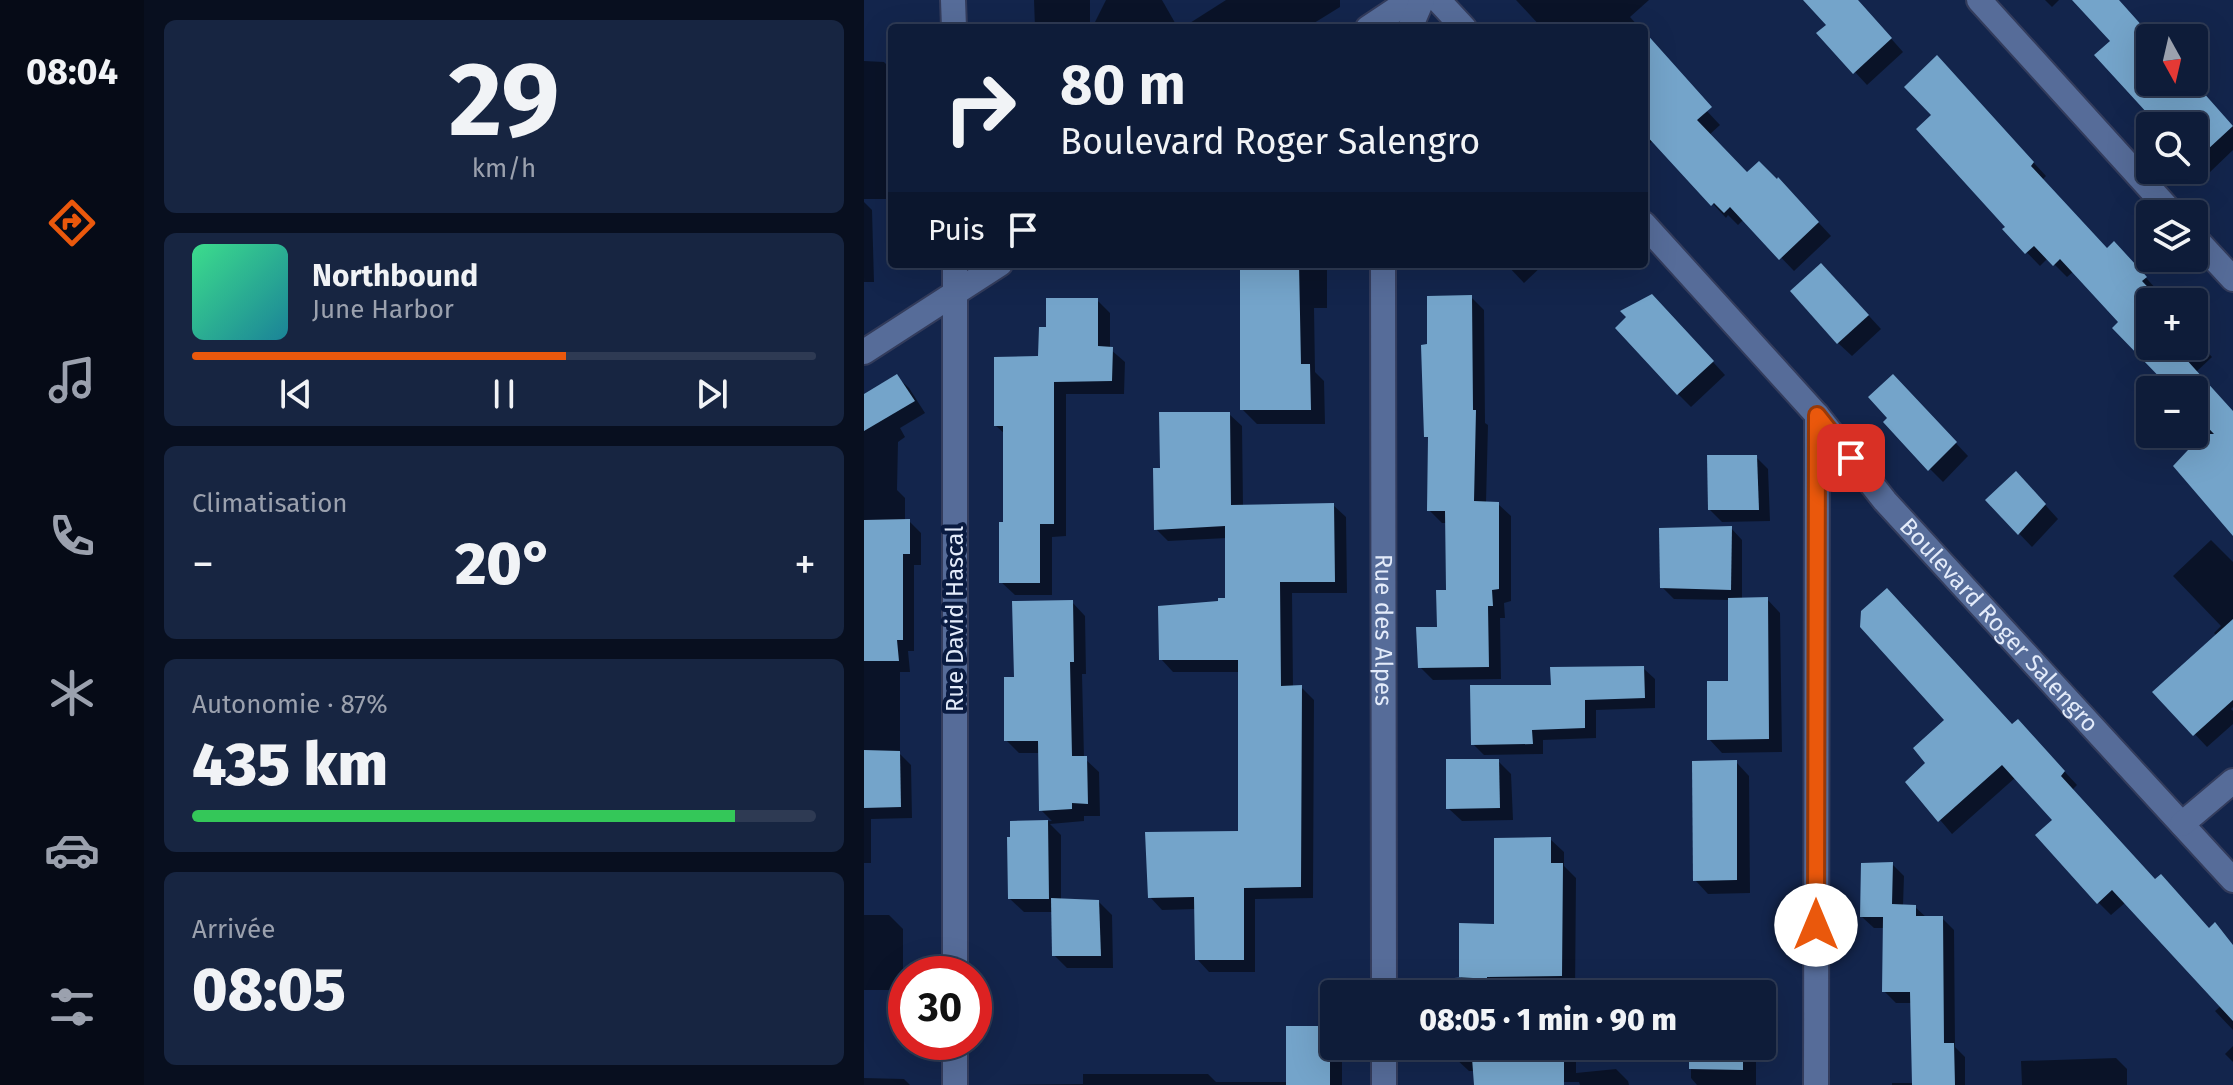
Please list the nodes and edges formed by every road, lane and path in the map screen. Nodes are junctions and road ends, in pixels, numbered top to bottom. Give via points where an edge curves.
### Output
1 (953, 0) edge
2 (1410, 0) edge
3 (1422, 0) edge
4 (1438, 0) edge
5 (1979, 0) edge
6 (954, 24) edge
7 (1374, 24) edge
8 (1412, 24) edge
9 (1460, 24) edge
10 (2160, 200) edge
11 (1648, 228) edge
12 (2208, 252) edge
13 (955, 268) edge
14 (994, 268) edge
15 (1383, 268) edge
16 (2233, 279) edge
17 (955, 292) junction
18 (864, 352) edge
19 (1817, 415) junction
20 (2233, 781) edge
21 (2182, 824) junction
22 (2233, 880) edge
23 (955, 956) edge
24 (1384, 980) edge
25 (955, 1060) edge
26 (1384, 1060) edge
27 (955, 1085) edge
28 (1384, 1085) edge
29 (1816, 1085) edge

1 - 6 street
2 - 7 street
3 - 8 street
4 - 9 street
5 - 10 street
11 - 19 street, Boulevard Roger Salengro
12 - 16 street
13 - 17 street, Rue David Hascal
14 - 17 street
15 - 24 street, Rue des Alpes
17 - 18 street
17 - 23 street, Rue David Hascal
19 - 21 street, Boulevard Roger Salengro via 1885,501
19 - 29 street
20 - 21 street
21 - 22 street, Boulevard Roger Salengro
25 - 27 street
26 - 28 street

